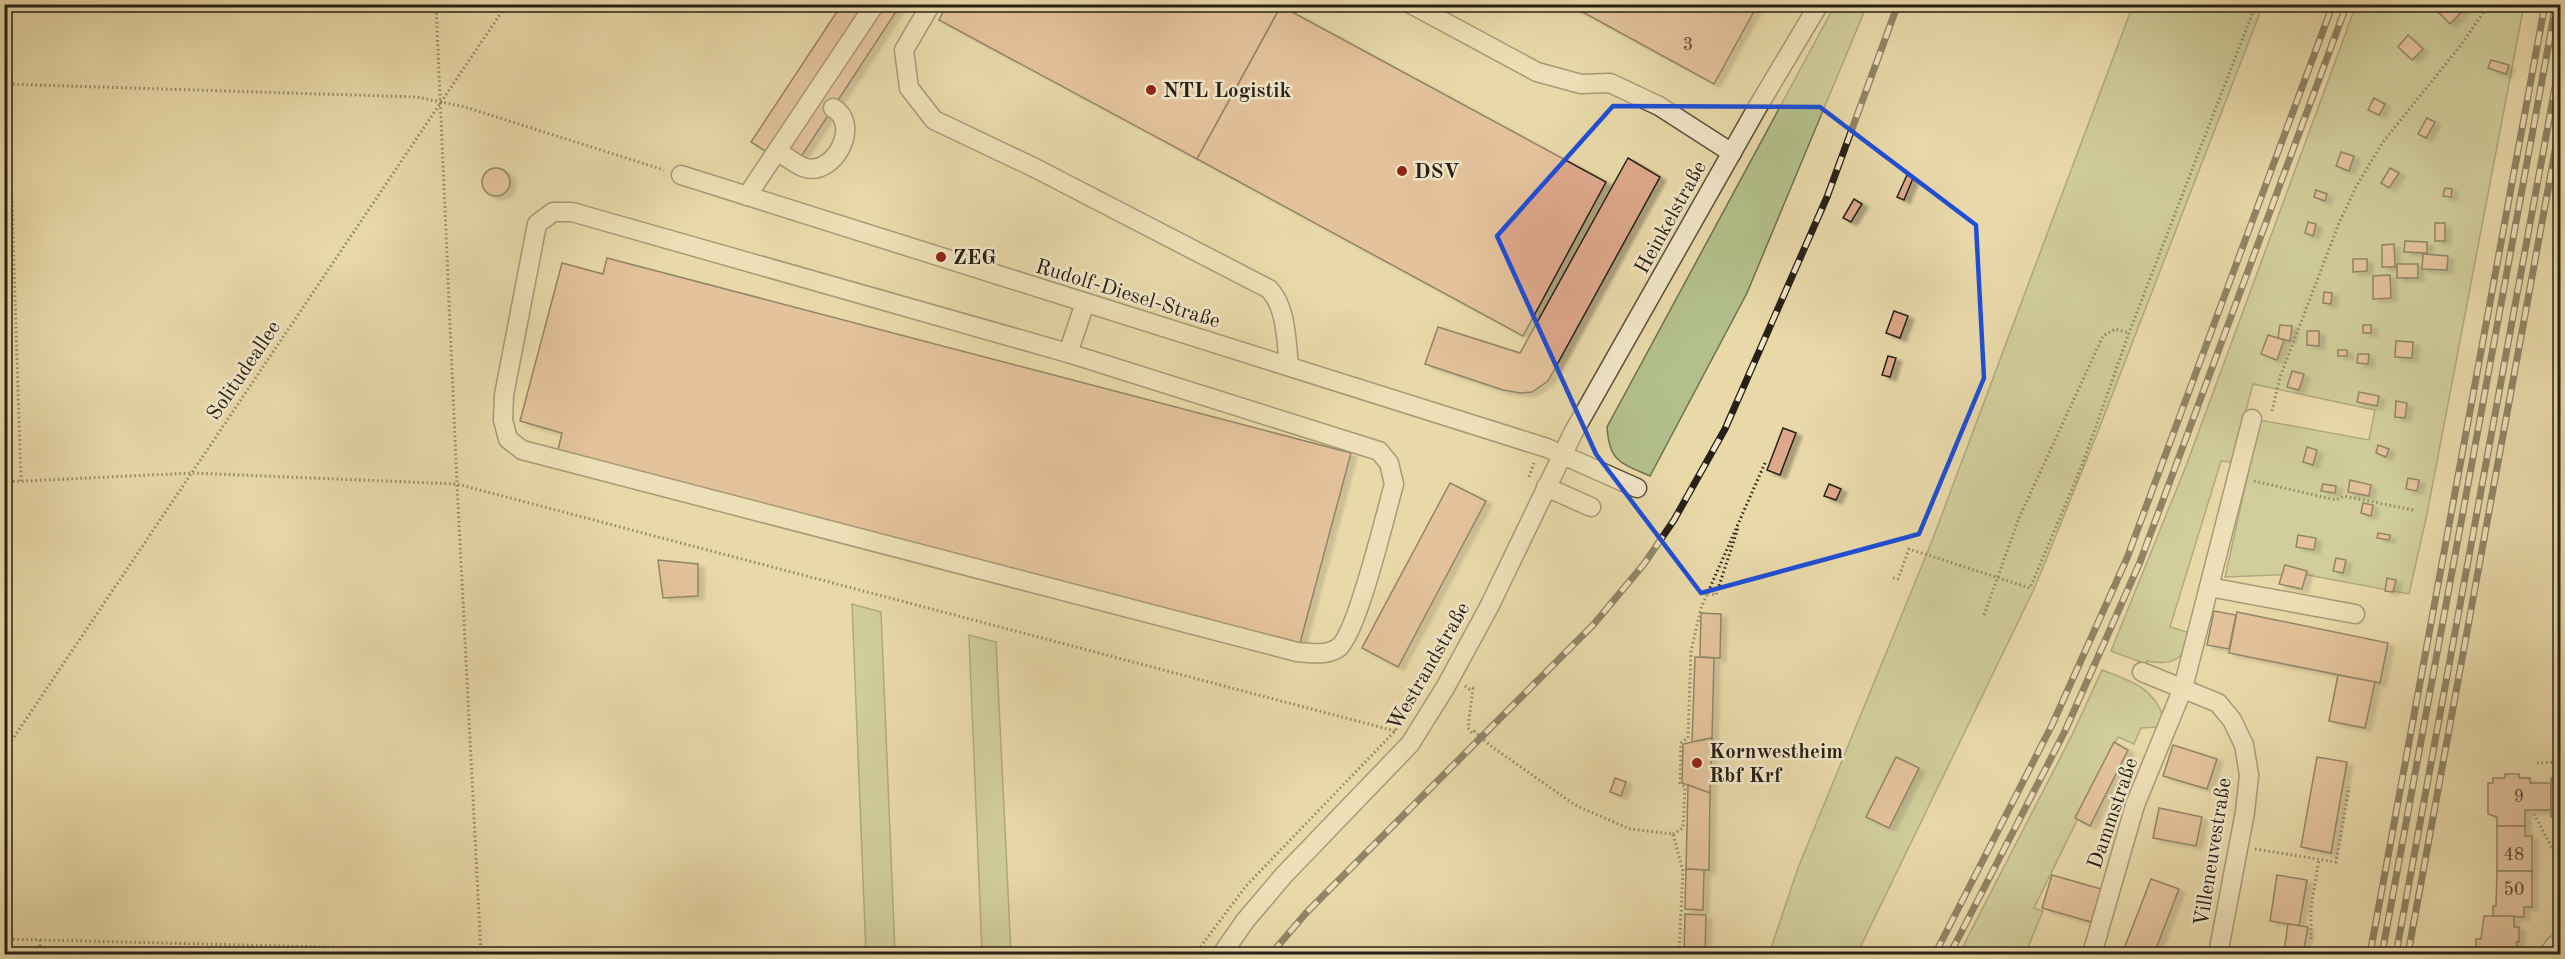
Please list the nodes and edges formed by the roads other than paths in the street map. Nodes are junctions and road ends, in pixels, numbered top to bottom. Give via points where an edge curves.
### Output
1 (875, 4) edge
2 (931, 4) edge
3 (1411, 4) edge
4 (1819, 4) edge
5 (833, 108) dead end
6 (778, 152) junction
7 (1732, 153) junction
8 (681, 175) road end
9 (747, 196) junction
10 (1085, 303) junction
11 (1068, 353) junction
12 (1288, 366) junction
13 (2252, 419) dead end
14 (1562, 454) junction
15 (1546, 487) junction
16 (1637, 488) dead end
17 (1591, 507) dead end
18 (2209, 587) junction
19 (2355, 614) dead end
20 (2142, 672) dead end
21 (2183, 688) junction
22 (2560, 943) edge
23 (1222, 954) edge
24 (2092, 954) edge
25 (2218, 954) edge
26 (2549, 954) edge

1 - 6 street
2 - 12 street via 904,50 909,88 934,120 1269,289 1282,316
3 - 7 street via 1537,72 1581,84 1610,84 1659,106
4 - 7 street, Heinkelstraße
5 - 6 street via 841,112 846,135 830,162 806,168
6 - 9 street
7 - 14 street, Heinkelstraße
8 - 9 street, Rudolf-Diesel-Straße
9 - 10 street, Rudolf-Diesel-Straße
10 - 11 street
10 - 12 street, Rudolf-Diesel-Straße
11 - 11 street via 572,212 553,212 537,224 504,395 503,420 508,439 522,450 1297,652 1321,654 1339,648 1353,625 1394,484 1389,463 1379,451
12 - 14 street, Rudolf-Diesel-Straße
13 - 18 street, Dammstraße
14 - 15 street, Westrandstraße
14 - 16 street
15 - 17 street
15 - 23 street, Westrandstraße via 1489,607 1410,744 1284,875
18 - 19 street
18 - 21 street, Dammstraße
20 - 21 street, Villeneuvestraße
21 - 24 street, Dammstraße via 2134,805
21 - 25 street, Villeneuvestraße via 2218,703 2232,720 2244,745 2249,775
22 - 26 street

